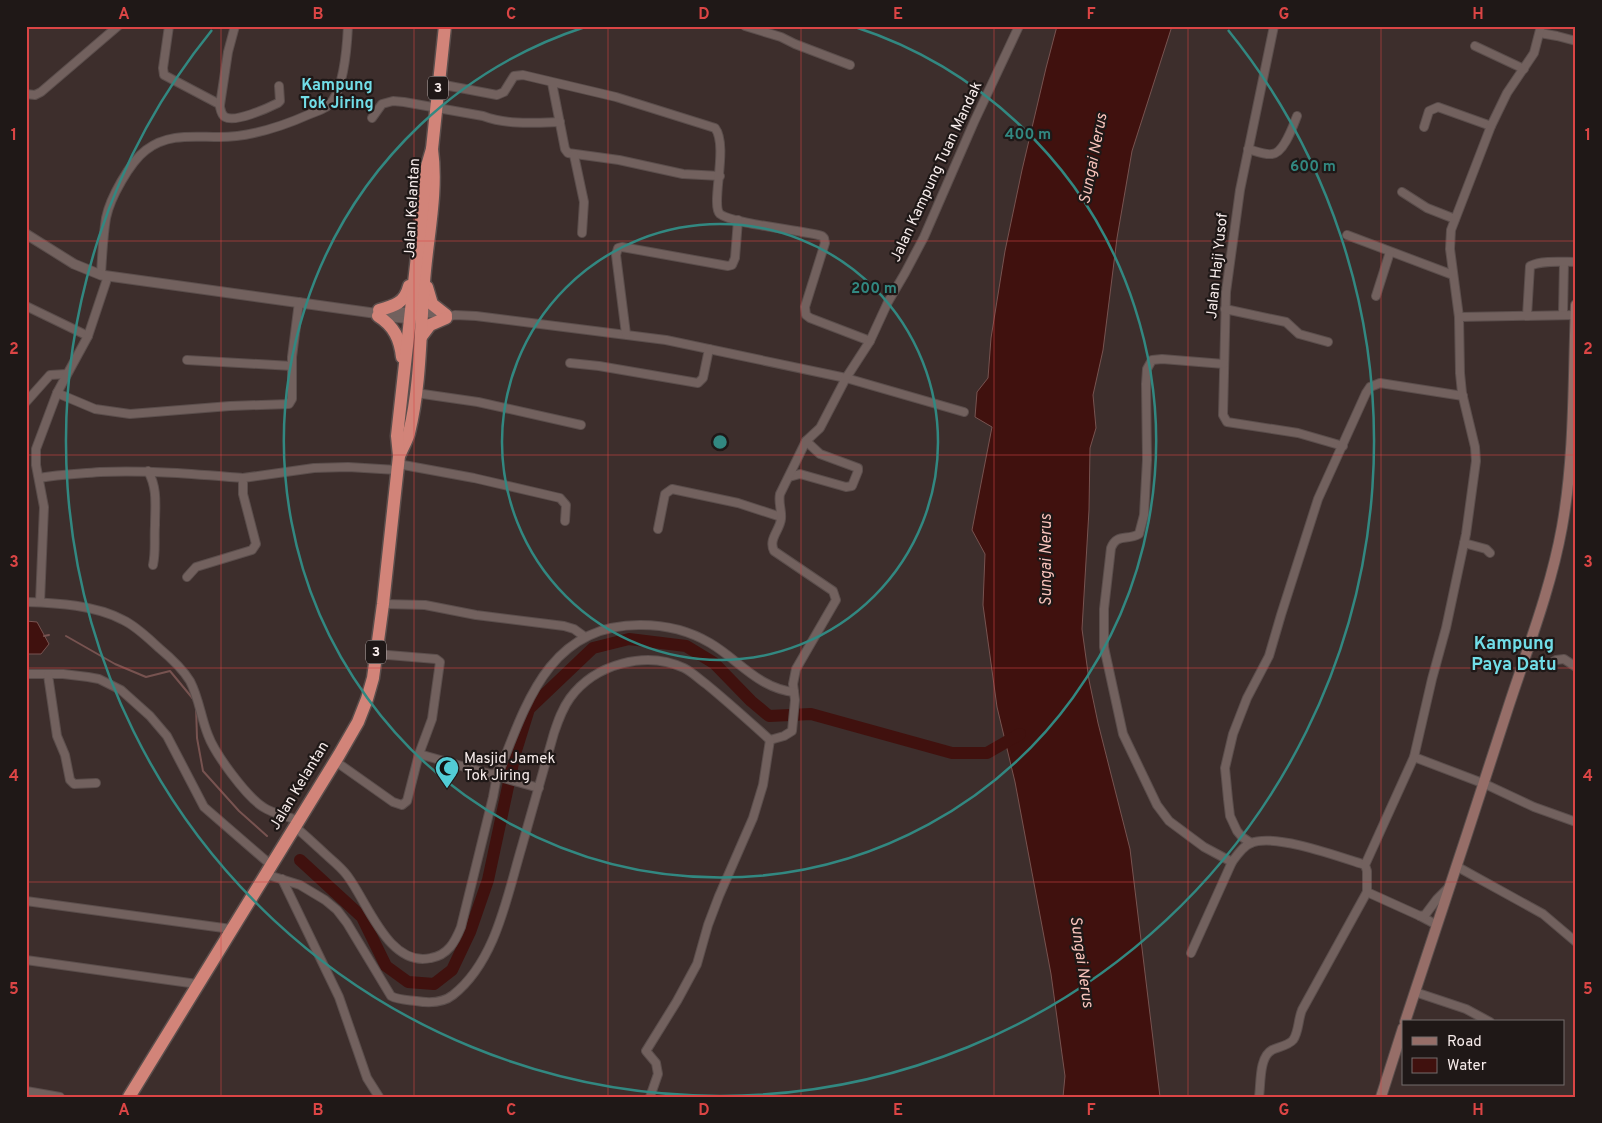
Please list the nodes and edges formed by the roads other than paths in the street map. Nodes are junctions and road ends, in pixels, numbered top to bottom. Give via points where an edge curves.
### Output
1 (118, 26) edge
2 (169, 26) edge
3 (235, 26) edge
4 (348, 26) edge
5 (445, 26) edge
6 (744, 26) edge
7 (1019, 26) edge
8 (1274, 26) edge
9 (1541, 30) edge
10 (1576, 41) edge
11 (1475, 46) dead end
12 (850, 65) dead end
13 (1524, 69) junction
14 (552, 83) junction
15 (439, 84) junction
16 (279, 86) dead end
17 (26, 94) edge
18 (220, 105) junction
19 (436, 107) junction
20 (1297, 116) dead end
21 (372, 118) dead end
22 (560, 122) junction
23 (1491, 126) junction
24 (1424, 127) dead end
25 (432, 149) junction
26 (1248, 149) junction
27 (574, 155) junction
28 (720, 176) junction
29 (1402, 192) dead end
30 (1455, 219) junction
31 (738, 220) junction
32 (582, 233) dead end
33 (26, 234) edge
34 (1347, 235) dead end
35 (1390, 252) junction
36 (417, 260) junction
37 (1564, 262) junction
38 (1576, 262) edge
39 (104, 275) junction
40 (1453, 275) junction
41 (424, 280) junction
42 (1376, 296) dead end
43 (299, 302) junction
44 (1576, 305) edge
45 (26, 306) edge
46 (1225, 309) junction
47 (377, 313) junction
48 (1563, 315) junction
49 (1575, 315) edge
50 (416, 316) junction
51 (447, 316) junction
52 (1527, 316) junction
53 (1459, 317) junction
54 (626, 334) junction
55 (88, 336) junction
56 (420, 338) junction
57 (870, 341) junction
58 (1328, 342) dead end
59 (710, 349) junction
60 (187, 360) dead end
61 (570, 363) dead end
62 (1224, 364) junction
63 (292, 366) junction
64 (66, 374) junction
65 (404, 374) junction
66 (846, 378) junction
67 (57, 393) junction
68 (416, 393) junction
69 (1463, 396) junction
70 (26, 402) edge
71 (1574, 403) edge
72 (964, 412) dead end
73 (581, 425) dead end
74 (806, 441) junction
75 (1342, 446) junction
76 (398, 463) junction
77 (148, 471) junction
78 (788, 477) junction
79 (39, 478) junction
80 (243, 478) junction
81 (781, 516) junction
82 (565, 520) dead end
83 (658, 529) dead end
84 (1464, 543) junction
85 (1490, 553) dead end
86 (153, 565) dead end
87 (187, 577) dead end
88 (26, 602) edge
89 (40, 602) junction
90 (383, 604) junction
91 (585, 637) junction
92 (376, 654) junction
93 (1523, 663) junction
94 (1576, 667) edge
95 (26, 674) edge
96 (48, 675) junction
97 (794, 696) junction
98 (770, 740) junction
99 (419, 754) junction
100 (1414, 757) junction
101 (335, 761) junction
102 (493, 776) junction
103 (96, 783) dead end
104 (1485, 784) junction
105 (538, 788) junction
106 (1576, 822) edge
107 (296, 825) junction
108 (1251, 843) junction
109 (1232, 862) junction
110 (1365, 865) junction
111 (1456, 866) junction
112 (269, 868) junction
113 (282, 879) junction
114 (1449, 887) junction
115 (1367, 892) junction
116 (26, 901) edge
117 (1420, 916) junction
118 (1436, 925) junction
119 (231, 930) junction
120 (1576, 942) edge
121 (1191, 954) dead end
122 (26, 960) edge
123 (197, 984) junction
124 (1415, 992) junction
125 (1406, 1020) edge
126 (1486, 1020) edge
127 (1402, 1031) edge
128 (26, 1091) edge
129 (60, 1097) edge
130 (129, 1097) edge
131 (378, 1097) edge
132 (650, 1097) edge
133 (1259, 1097) edge
134 (1380, 1097) edge

1 - 17 street via 41,92
2 - 18 street via 164,75
3 - 18 street
4 - 39 street via 343,69 334,99 328,106 282,126 252,134 175,137 158,142 138,157 120,184 106,216
5 - 15 highway, 3
6 - 12 street
7 - 57 street, Jalan Kampung Tuan Mandak via 924,237
8 - 26 street, Jalan Haji Yusof
9 - 10 street
9 - 13 street via 1534,53
11 - 13 street
13 - 23 street
14 - 15 street via 518,75 504,92 496,95
14 - 22 street
14 - 28 street via 616,97 711,125 718,134
15 - 19 highway, 3
16 - 18 street via 279,102 256,113 227,118 221,113
19 - 21 street via 385,102
19 - 22 street via 502,121
19 - 25 highway, 3
20 - 26 street via 1284,146 1278,151 1272,154
22 - 27 street via 565,149
23 - 24 street via 1438,107 1429,111
23 - 30 street
25 - 36 highway, Jalan Kelantan / 3 via 427,166
25 - 41 highway, Jalan Kelantan / 3 via 431,220
26 - 46 street, Jalan Haji Yusof
27 - 28 street via 619,160 683,174
27 - 32 street via 584,202
28 - 31 street via 717,209 724,216
29 - 30 street via 1427,208
30 - 40 street via 1449,239
31 - 54 street via 734,263 728,266 618,248 616,256
31 - 57 street via 822,236 825,243 806,315
33 - 39 street via 74,264
34 - 35 street
35 - 40 street
35 - 42 street
36 - 47 highway via 403,300
36 - 50 highway, Jalan Kelantan / 3
37 - 38 street
37 - 48 street
37 - 52 street via 1530,266
39 - 43 street
39 - 55 street
40 - 53 street
41 - 50 highway, Jalan Kelantan / 3
41 - 51 highway via 432,304
43 - 47 street
43 - 63 street
44 - 49 main road
45 - 55 street
46 - 58 street via 1286,322 1299,334
46 - 62 street, Jalan Haji Yusof
47 - 50 street
47 - 65 highway via 388,322 398,338
48 - 49 street
48 - 52 street
49 - 71 main road
50 - 51 street
50 - 56 highway, Jalan Kelantan / 3
50 - 65 highway, Jalan Kelantan / 3
51 - 54 street via 482,316
51 - 56 highway via 430,325
52 - 53 street
53 - 69 street
54 - 59 street
55 - 64 street
56 - 68 highway, Jalan Kelantan / 3
57 - 66 street, Jalan Kampung Tuan Mandak
59 - 61 street via 703,378 698,384
59 - 66 street
60 - 63 street
62 - 75 street, Jalan Haji Yusof via 1223,415 1227,422 1298,433
62 - 109 street via 1162,359 1152,360 1149,364 1144,515 1139,534 1118,538 1111,548 1103,625 1104,647 1120,724 1157,805 1178,828
63 - 67 street via 292,399 283,406 230,406 130,414 95,409
64 - 67 street
64 - 70 street via 50,375
65 - 76 highway, Jalan Kelantan / 3 via 397,436
66 - 72 street
66 - 74 street, Jalan Kampung Tuan Mandak via 820,428
67 - 79 street via 36,449
68 - 73 street via 478,402
68 - 76 highway, Jalan Kelantan / 3 via 409,435
69 - 75 street via 1380,383 1374,385 1366,393
69 - 84 street via 1476,460
71 - 93 main road via 1562,528 1550,581
74 - 78 street, Jalan Kampung Tuan Mandak
74 - 78 street via 820,454 858,468 854,484 846,487 800,474
75 - 108 street via 1314,509 1269,656 1242,710 1227,759 1230,816 1237,831
76 - 80 street via 314,468
76 - 82 street via 560,498 566,505
76 - 90 highway, Jalan Kelantan / 3
77 - 79 street via 68,473
77 - 80 street
77 - 86 street via 156,492 156,553
78 - 81 street, Jalan Kampung Tuan Mandak via 779,499
79 - 89 street via 44,507
80 - 87 street via 243,494 255,547 196,567
81 - 83 street via 738,502 672,489 665,494
81 - 97 street, Jalan Kampung Tuan Mandak via 771,542 774,550 833,591 836,600 796,669
84 - 85 street
84 - 100 street
88 - 89 street
89 - 107 street via 103,611 142,633 184,672 196,693 211,744 224,764 253,798
90 - 91 street via 425,606 564,626
90 - 92 highway, Jalan Kelantan / 3
91 - 97 street via 621,625 684,630 712,644 762,682
91 - 102 street via 546,670 530,696 501,767
92 - 99 street via 440,662 433,712
92 - 101 highway, Jalan Kelantan / 3 via 367,699 358,722
93 - 94 street via 1548,665 1564,659
93 - 104 main road
95 - 96 street
96 - 103 street via 57,736 70,780 74,784
96 - 112 street via 99,679 121,690 150,716 166,736 204,807
97 - 98 street, Jalan Kampung Tuan Mandak via 792,731
98 - 105 street via 686,670 659,661 633,661 607,668 593,676 570,698 554,733
98 - 132 street via 755,812 713,913 697,964 646,1051 658,1068
99 - 101 street via 407,801 402,805
99 - 102 street
100 - 104 street
100 - 110 street
101 - 107 highway, Jalan Kelantan / 3
102 - 105 street
102 - 107 street via 496,781 493,796 460,927 452,946 431,958 407,956 393,946 347,875
104 - 106 street
104 - 111 main road
105 - 113 street via 509,891 489,946 472,974 445,1000 423,1002 391,996 337,910 300,884
107 - 112 highway, Jalan Kelantan / 3
108 - 109 street
108 - 110 street via 1274,841
109 - 121 street
110 - 115 street
111 - 114 main road
111 - 120 street via 1544,914
112 - 113 street
112 - 119 highway, Jalan Kelantan / 3
113 - 131 street via 339,997 367,1078
114 - 117 street via 1425,915
114 - 118 main road
115 - 117 street
115 - 133 street via 1302,1010 1294,1038 1266,1055
116 - 119 street
117 - 118 street
118 - 124 main road
119 - 123 highway, Jalan Kelantan / 3
122 - 123 street
123 - 130 highway, Jalan Kelantan / 3
124 - 125 main road
124 - 126 street via 1459,1006
127 - 134 main road
128 - 129 street

